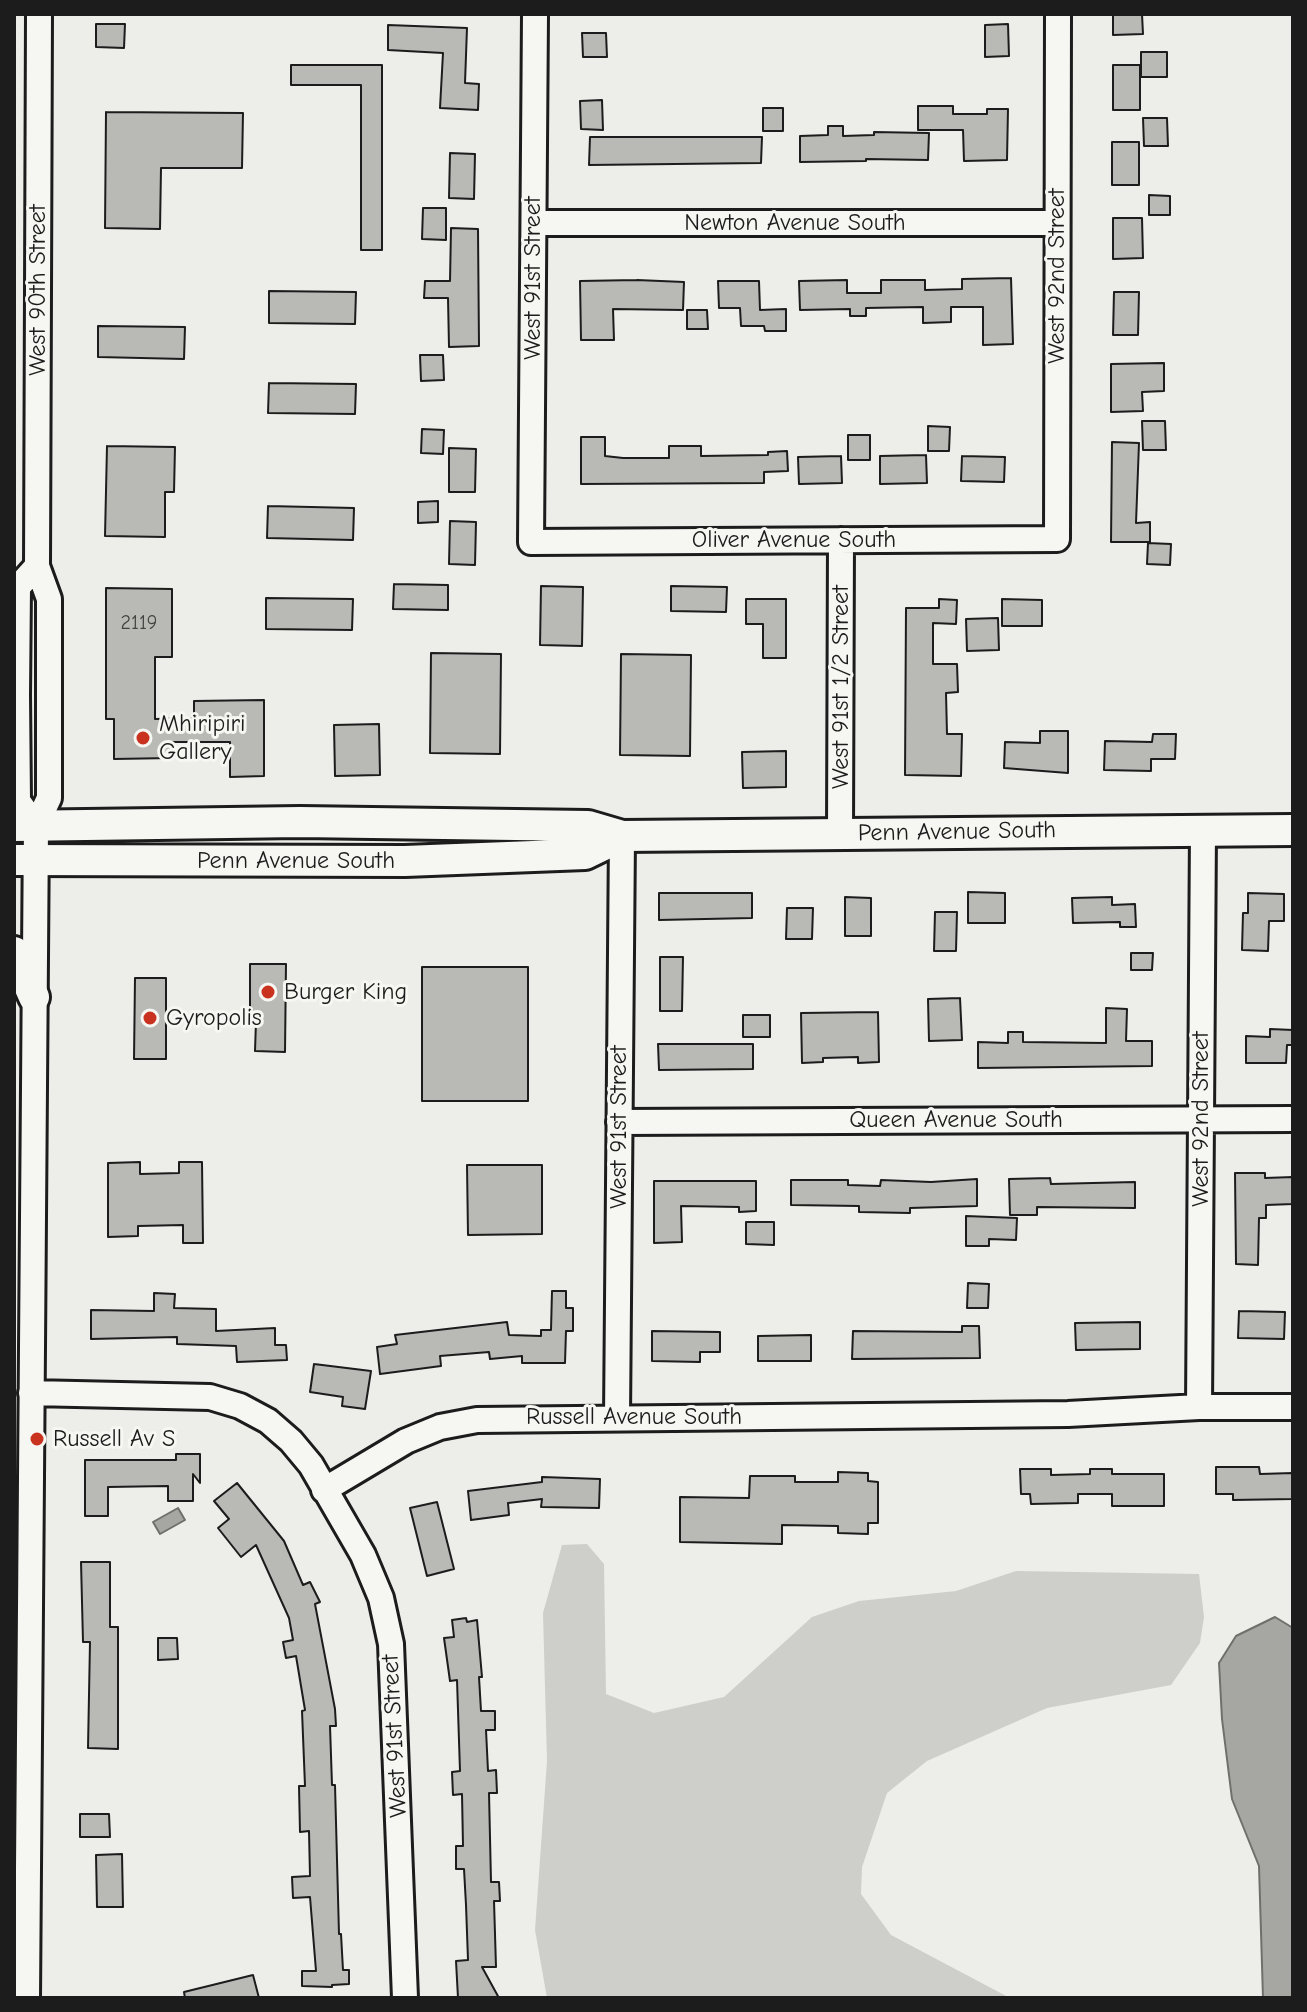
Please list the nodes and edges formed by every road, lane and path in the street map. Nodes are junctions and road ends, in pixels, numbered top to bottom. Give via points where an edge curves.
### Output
1 (535, 14) edge
2 (1058, 14) edge
3 (39, 17) edge
4 (14, 20) edge
5 (534, 223) junction
6 (1057, 223) junction
7 (26, 370) edge
8 (1057, 539) joint
9 (841, 540) junction
10 (531, 542) joint
11 (25, 826) edge
12 (1203, 830) junction
13 (1293, 830) edge
14 (840, 833) junction
15 (622, 836) junction
16 (25, 860) edge
17 (14, 952) edge
18 (34, 997) junction
19 (1201, 1119) junction
20 (1293, 1119) edge
21 (23, 1122) edge
22 (619, 1122) junction
23 (31, 1393) junction
24 (1199, 1407) junction
25 (1293, 1407) edge
26 (617, 1418) junction
27 (324, 1490) junction
28 (27, 1998) edge
29 (405, 1998) edge

1 - 5 street, West 91st Street
2 - 6 street, West 92nd Street
3 - 4 street
3 - 7 street, West 90th Street
5 - 6 street, Newton Avenue South
5 - 10 street, West 91st Street
6 - 8 street, West 92nd Street
7 - 11 street, West 90th Street via 37,566 49,599 49,798
8 - 9 street, Oliver Avenue South
9 - 10 street, Oliver Avenue South
9 - 14 street, West 91st 1/2 Street
11 - 15 main road, Penn Avenue South via 588,826
11 - 16 street, West 90th Street
12 - 13 main road, Penn Avenue South
12 - 14 main road, Penn Avenue South
12 - 19 street, West 92nd Street
14 - 15 main road, Penn Avenue South
15 - 16 main road, Penn Avenue South via 585,854 390,861
15 - 22 street, West 91st Street
16 - 18 street, West 90th Street
17 - 18 main road
18 - 21 street, West 90th Street
19 - 20 street, Queen Avenue South
19 - 22 street, Queen Avenue South
19 - 24 street, West 92nd Street
21 - 23 street, West 90th Street
22 - 26 street, West 91st Street
23 - 27 street via 210,1397 240,1406 291,1441
23 - 28 street, West 90th Street
24 - 25 street, Russell Avenue South
24 - 26 street, Russell Avenue South via 1068,1414
26 - 27 street, Russell Avenue South via 477,1420 440,1427
27 - 29 street, West 91st Street via 363,1555 381,1598 391,1644

